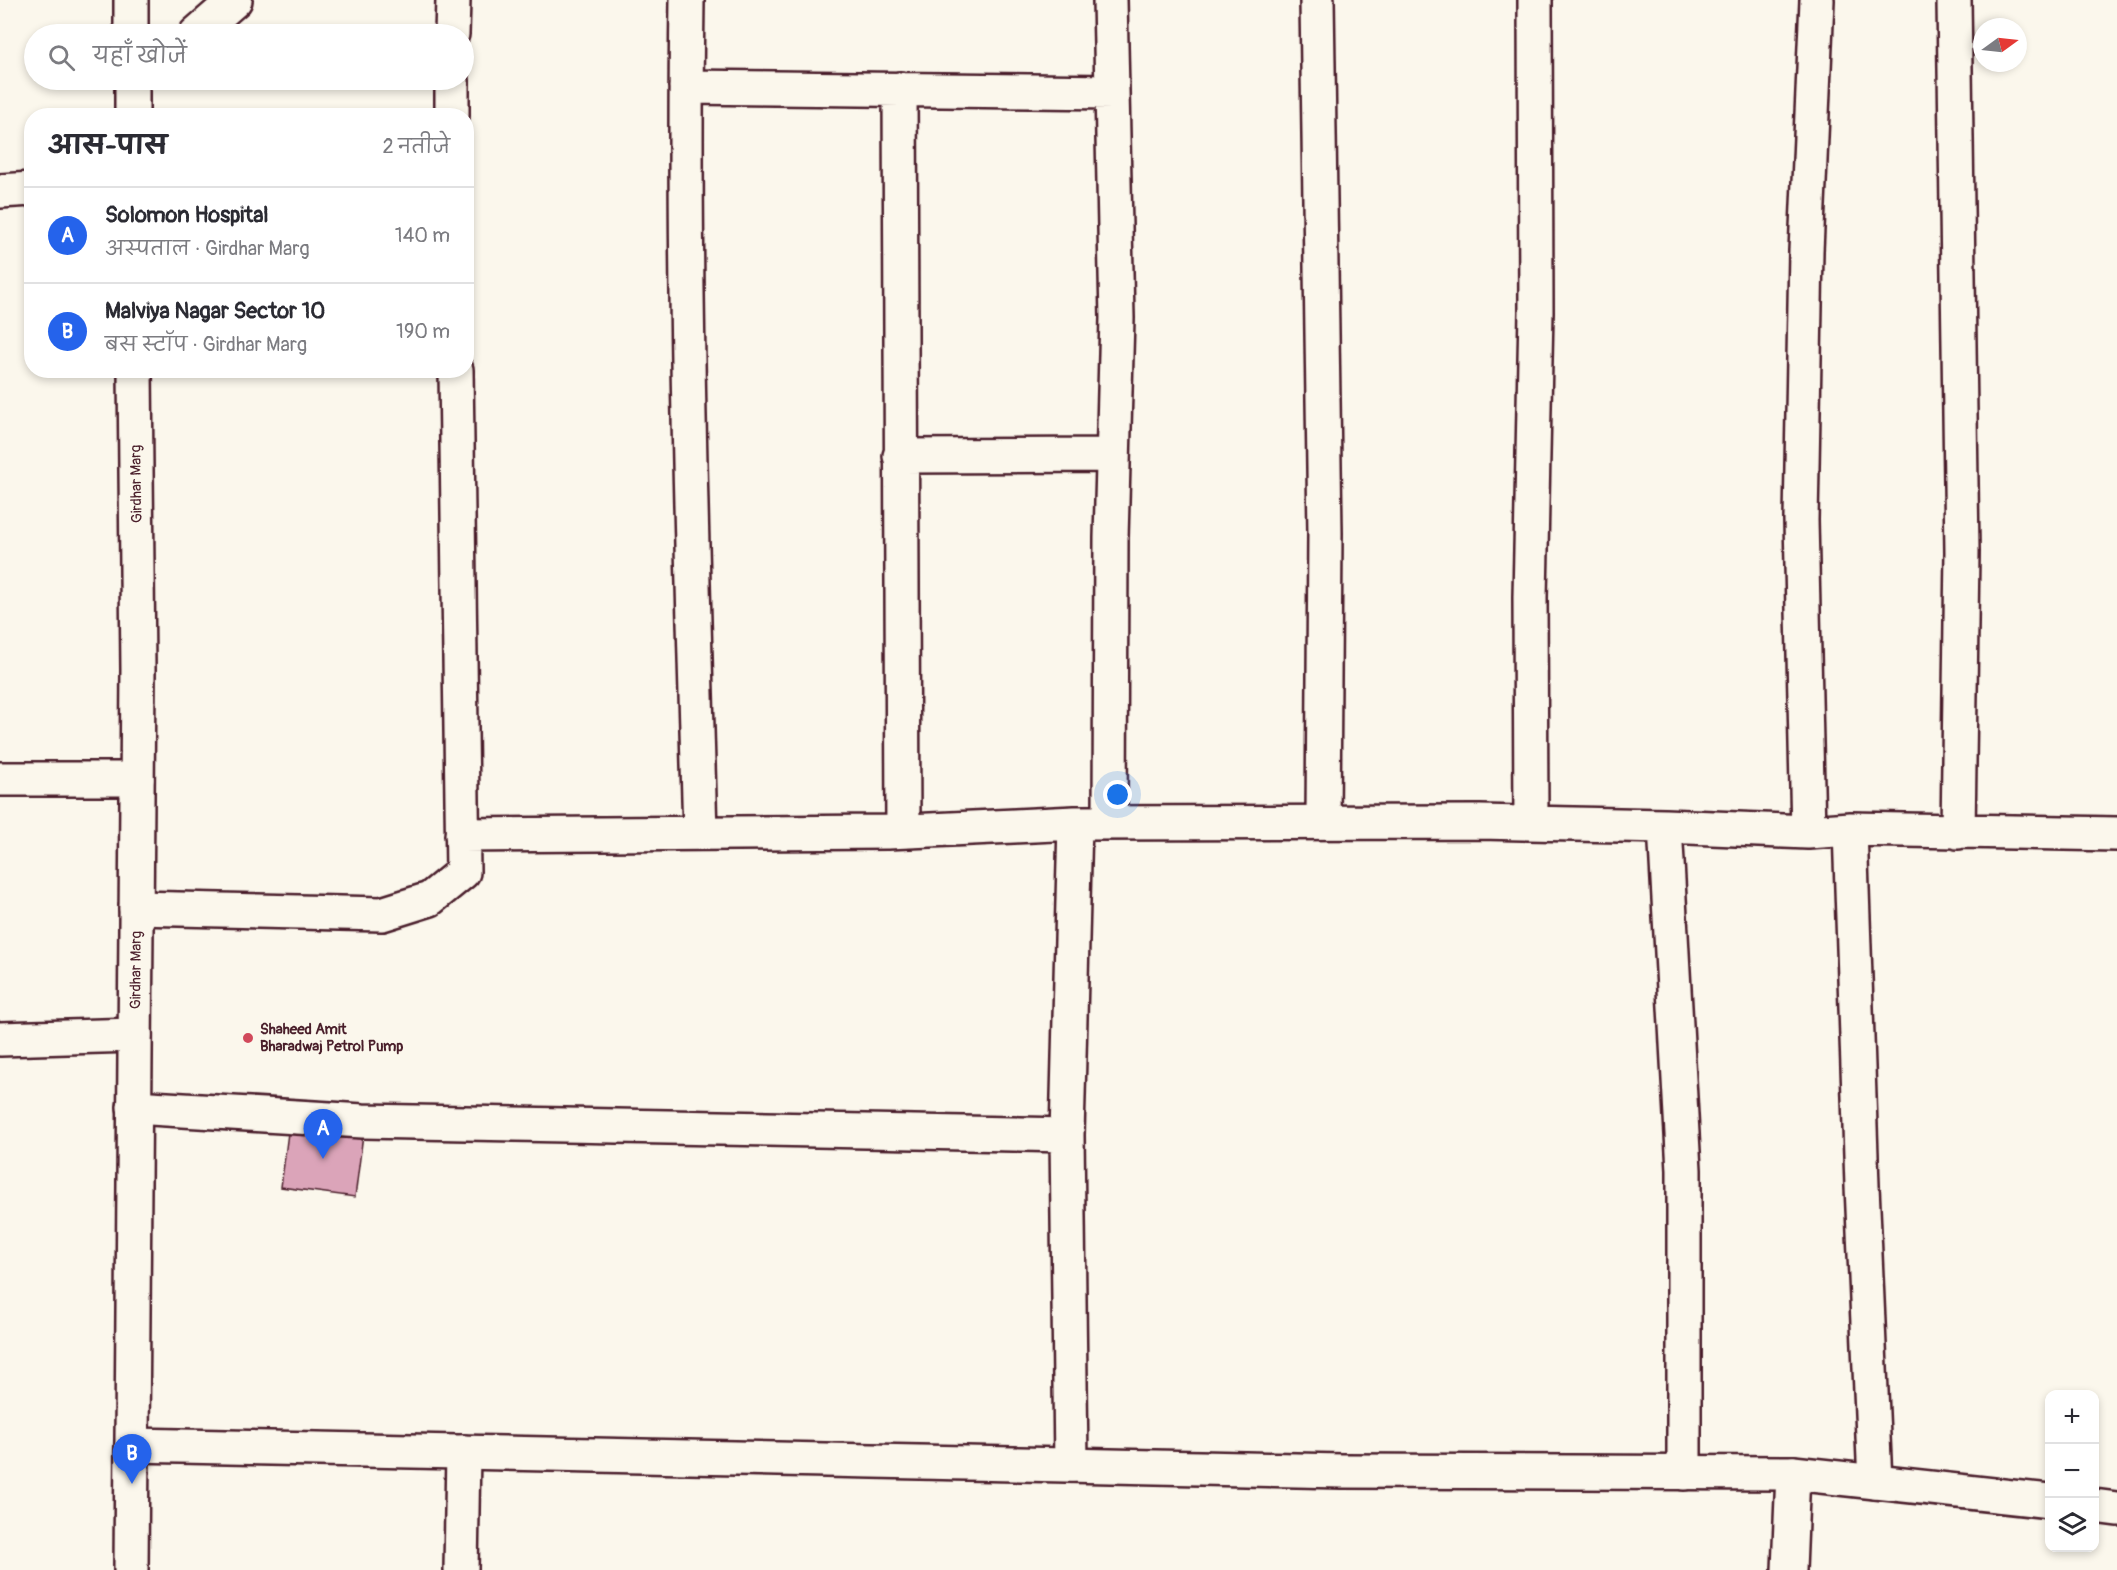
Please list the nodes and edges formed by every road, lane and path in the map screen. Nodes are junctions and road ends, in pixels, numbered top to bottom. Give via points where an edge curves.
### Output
1 (131, 0) edge
2 (235, 0) edge
3 (453, 0) edge
4 (687, 0) edge
5 (1110, 0) edge
6 (1317, 0) edge
7 (1535, 0) edge
8 (1817, 0) edge
9 (1954, 0) edge
10 (131, 24) edge
11 (207, 24) edge
12 (452, 24) edge
13 (686, 87) junction
14 (900, 89) junction
15 (452, 90) edge
16 (1112, 92) junction
17 (452, 108) edge
18 (24, 190) edge
19 (0, 191) edge
20 (135, 378) edge
21 (456, 378) edge
22 (1113, 455) junction
23 (900, 456) junction
24 (0, 779) edge
25 (137, 779) junction
26 (1323, 822) junction
27 (1075, 823) junction
28 (1110, 823) junction
29 (1531, 823) junction
30 (1665, 826) junction
31 (1850, 829) junction
32 (903, 831) junction
33 (1808, 832) junction
34 (1958, 832) junction
35 (700, 833) junction
36 (2117, 834) edge
37 (462, 835) junction
38 (136, 908) junction
39 (135, 1035) junction
40 (0, 1039) edge
41 (134, 1107) junction
42 (1067, 1135) junction
43 (132, 1444) junction
44 (463, 1452) junction
45 (1071, 1465) junction
46 (1684, 1473) junction
47 (1793, 1473) junction
48 (1875, 1482) junction
49 (2045, 1501) edge
50 (2099, 1507) edge
51 (2117, 1509) edge
52 (131, 1570) edge
53 (461, 1570) edge
54 (1789, 1570) edge

1 - 10 street
2 - 11 street
3 - 12 street
4 - 13 street
5 - 16 street
6 - 26 street via 1325,533
7 - 29 street
8 - 33 street via 1806,251 1801,520
9 - 34 street via 1962,552
13 - 14 street
13 - 35 street via 688,410
14 - 16 street
14 - 23 street
15 - 17 street
16 - 22 street via 1116,318
18 - 19 street
20 - 25 street, Girdhar Marg
21 - 37 street
22 - 23 street
22 - 28 street
23 - 32 street
24 - 25 street
25 - 38 street, Girdhar Marg
26 - 28 street
26 - 29 street
27 - 28 street
27 - 32 street
27 - 42 street
29 - 30 street
30 - 33 street
30 - 46 street via 1684,1170
31 - 33 street
31 - 34 street
31 - 48 street
32 - 35 street
34 - 36 street
35 - 37 street
37 - 38 street via 463,872 430,899 382,914
38 - 39 street, Girdhar Marg
39 - 40 street
39 - 41 street, Girdhar Marg
41 - 42 street via 363,1121
41 - 43 street, Girdhar Marg
42 - 45 street
43 - 44 street
43 - 52 street, Girdhar Marg
44 - 45 street
44 - 53 street
45 - 46 street
46 - 47 street
47 - 48 street
47 - 54 street
48 - 49 street
50 - 51 street

